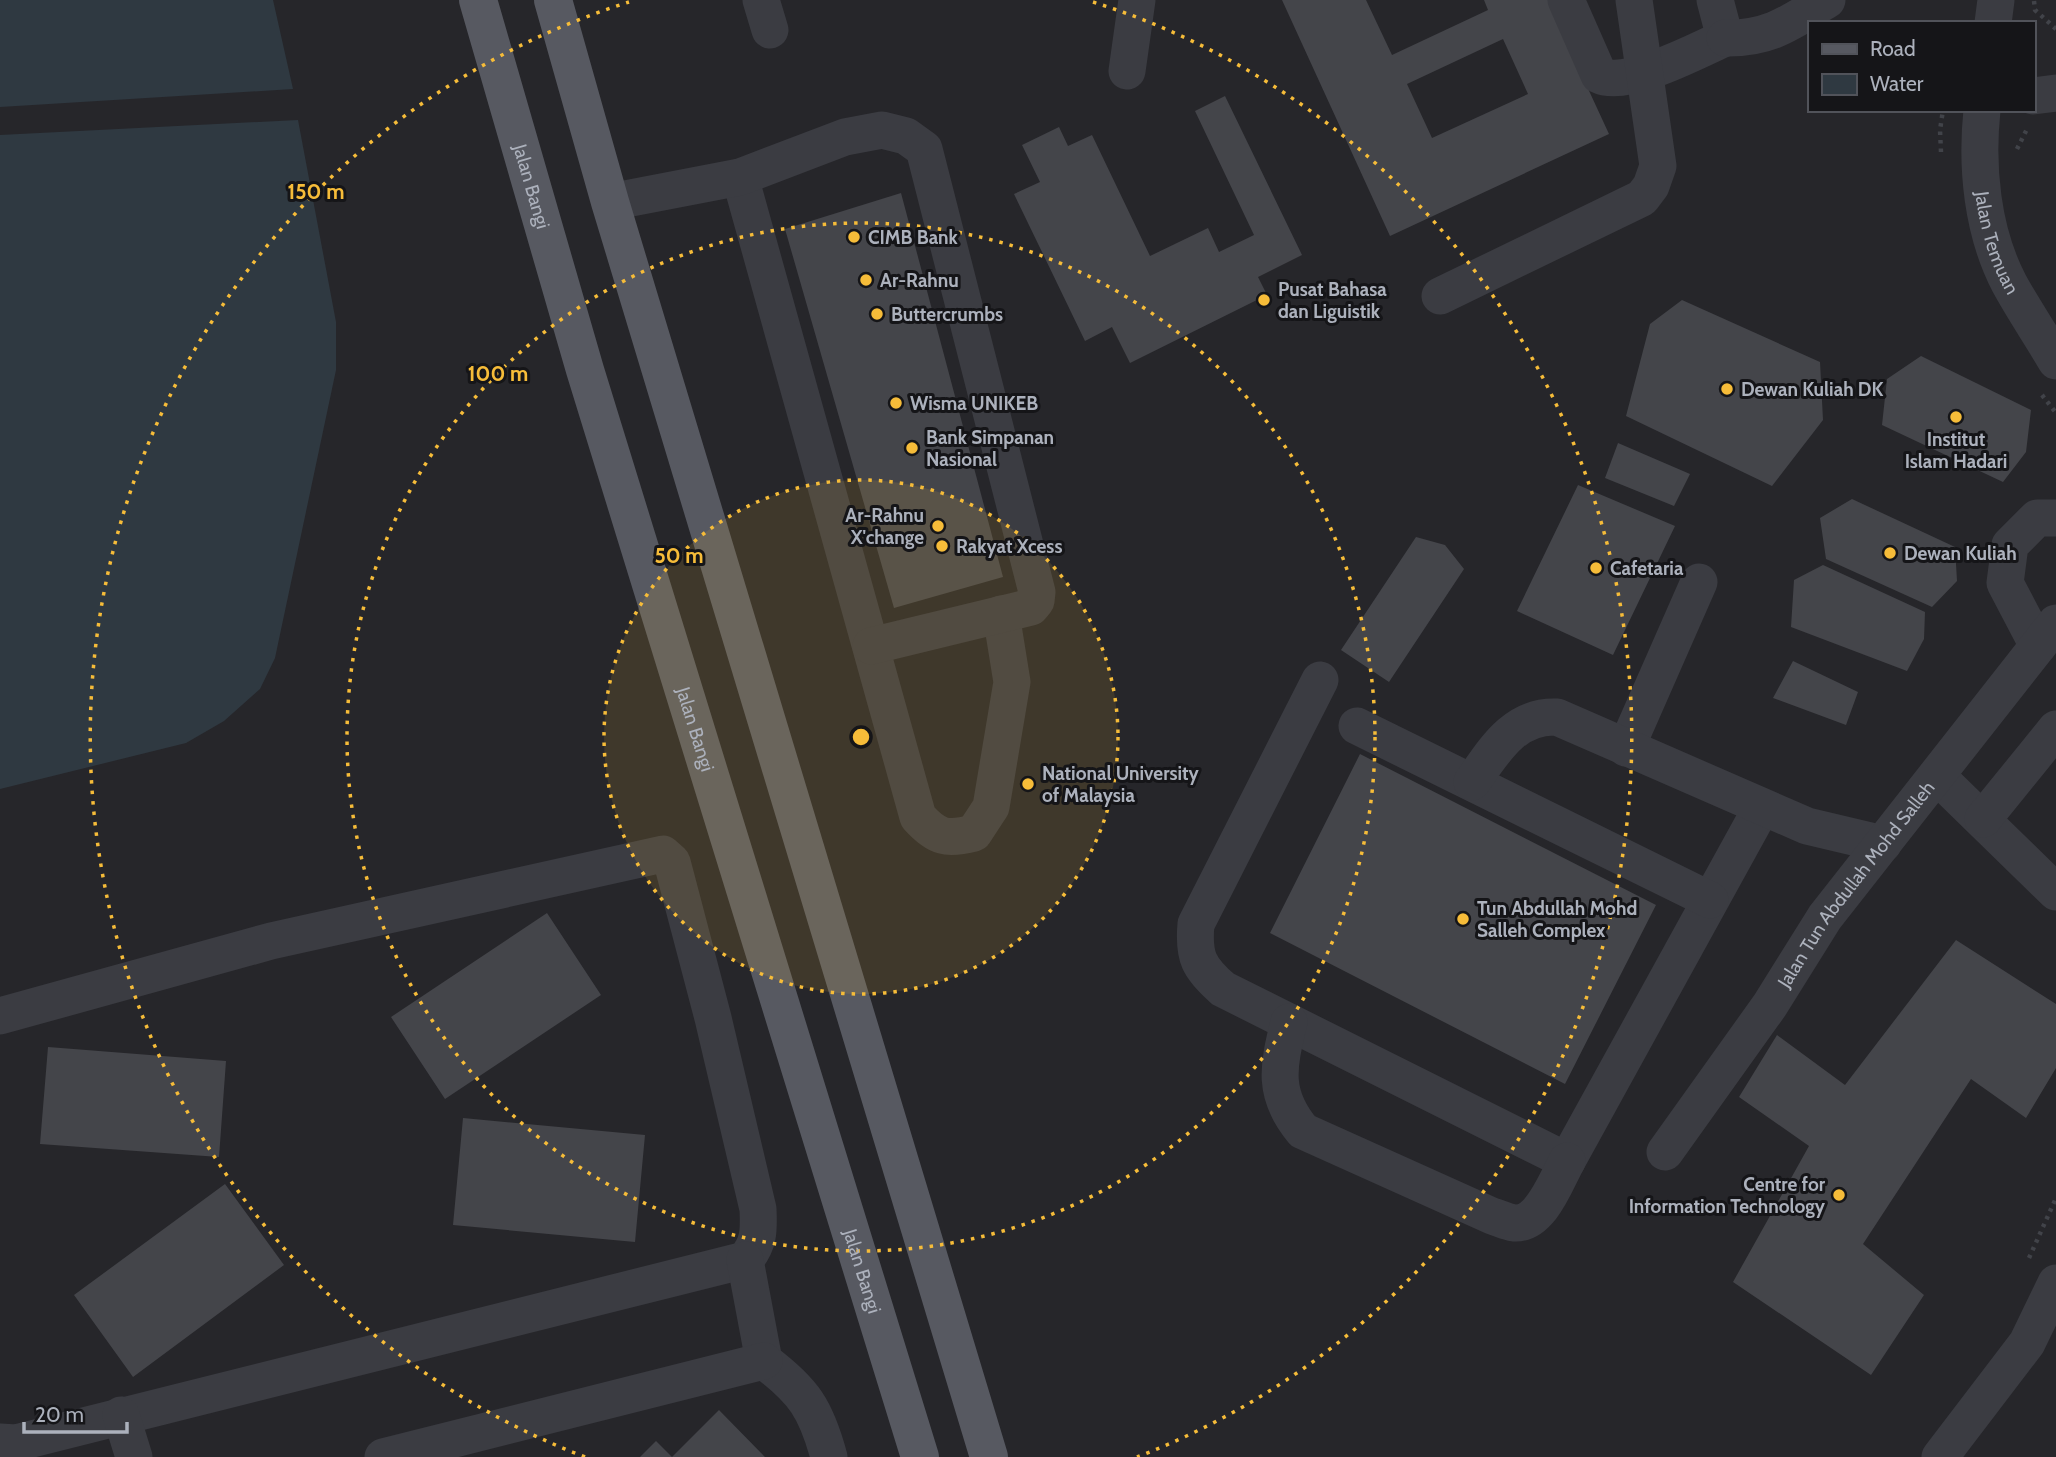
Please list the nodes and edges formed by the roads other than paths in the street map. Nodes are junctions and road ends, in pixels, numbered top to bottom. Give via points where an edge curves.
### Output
1 (478, 0) edge
2 (552, 0) edge
3 (1137, 0) edge
4 (1566, 0) edge
5 (1634, 0) edge
6 (1715, 0) edge
7 (1827, 0) edge
8 (1996, 0) edge
9 (1993, 21) edge
10 (1725, 38) junction
11 (1127, 71) dead end
12 (1644, 73) junction
13 (2056, 93) edge
14 (2035, 109) edge
15 (1982, 112) edge
16 (740, 177) junction
17 (610, 202) junction
18 (1440, 296) dead end
19 (2056, 361) edge
20 (2056, 518) edge
21 (1699, 582) dead end
22 (1001, 614) junction
23 (2047, 634) edge
24 (870, 646) junction
25 (1320, 680) dead end
26 (1357, 726) dead end
27 (2056, 729) edge
28 (1626, 748) junction
29 (1937, 776) junction
30 (1472, 782) junction
31 (1762, 807) junction
32 (1983, 819) junction
33 (1883, 844) junction
34 (2056, 892) edge
35 (1710, 900) junction
36 (0, 1016) edge
37 (1289, 1023) junction
38 (1665, 1152) dead end
39 (1567, 1161) junction
40 (744, 1260) junction
41 (2056, 1283) edge
42 (764, 1361) junction
43 (121, 1415) junction
44 (0, 1442) edge
45 (134, 1457) edge
46 (383, 1457) edge
47 (829, 1457) edge
48 (920, 1457) edge
49 (989, 1457) edge
50 (1940, 1457) edge

1 - 48 main road, Jalan Bangi via 584,369
2 - 17 main road
3 - 11 street
4 - 12 street via 1599,75 1607,79
5 - 12 street
6 - 10 street
7 - 10 street via 1773,33
8 - 9 street
10 - 12 street
12 - 18 street via 1658,166 1642,198
13 - 14 street
15 - 19 street, Jalan Temuan via 1978,147 1986,218 2008,280
16 - 17 street
16 - 22 street via 845,137 882,130 905,136 924,149 1037,592 1031,607
16 - 24 street
17 - 49 main road
20 - 23 street via 2037,518 2010,545 2005,583
21 - 28 street
22 - 24 street
22 - 24 street via 1012,682 991,807 974,834 951,839 931,830 918,817
23 - 29 street, Jalan Tun Abdullah Mohd Salleh
25 - 37 street via 1196,924 1194,949 1206,974 1223,989
26 - 30 street
27 - 32 street
28 - 30 street via 1557,717 1541,716 1525,721 1502,740
28 - 31 street
29 - 32 street
29 - 33 street, Jalan Tun Abdullah Mohd Salleh
30 - 35 street
31 - 33 street via 1807,826
31 - 35 street
32 - 34 street
33 - 38 street, Jalan Tun Abdullah Mohd Salleh via 1825,917 1770,1005
35 - 39 street
36 - 40 street via 271,942 658,854 667,856 713,1018 758,1209 756,1247
37 - 39 street
37 - 39 street via 1279,1064 1280,1092 1303,1131 1515,1223 1532,1218
40 - 42 street
40 - 43 street
41 - 50 street via 2027,1343
42 - 46 street
42 - 47 street via 797,1386 812,1409
43 - 44 street via 16,1443
43 - 45 street

